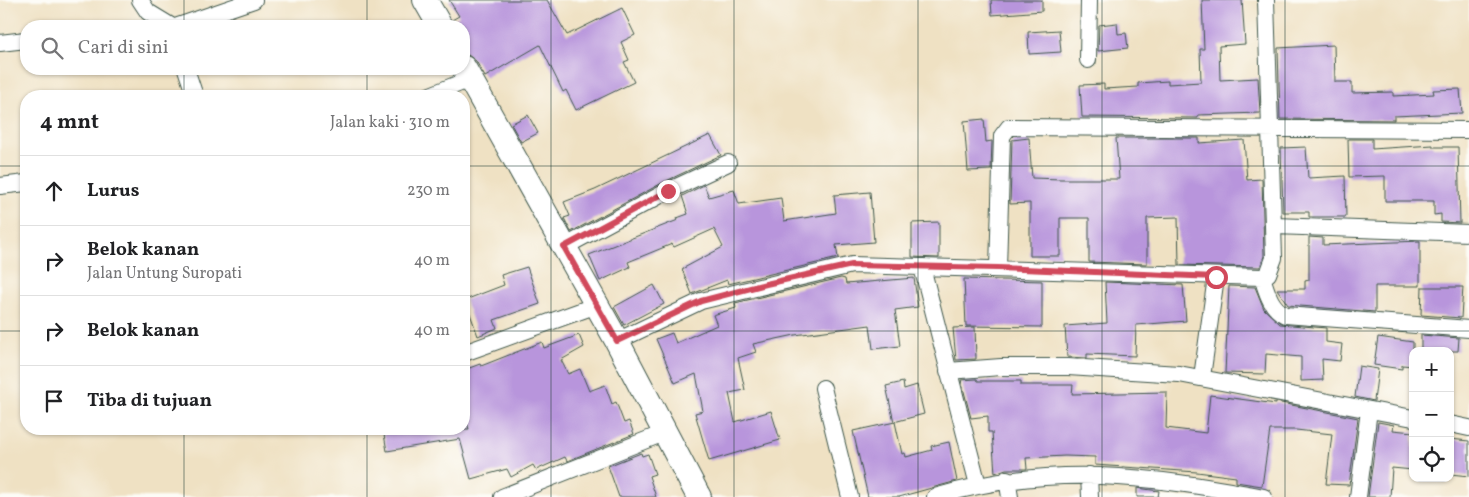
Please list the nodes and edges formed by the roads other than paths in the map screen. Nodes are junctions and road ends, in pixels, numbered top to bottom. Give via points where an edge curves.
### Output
1 (140, 0) edge
2 (254, 0) edge
3 (425, 0) edge
4 (1089, 0) edge
5 (1266, 0) edge
6 (161, 20) edge
7 (196, 20) edge
8 (437, 20) edge
9 (20, 41) edge
10 (0, 43) edge
11 (1088, 60) dead end
12 (188, 75) edge
13 (465, 75) edge
14 (468, 75) edge
15 (193, 90) edge
16 (439, 90) edge
17 (1270, 128) junction
18 (1469, 130) edge
19 (728, 163) dead end
20 (20, 184) edge
21 (0, 186) edge
22 (1275, 226) junction
23 (1469, 233) edge
24 (564, 247) junction
25 (922, 267) junction
26 (998, 268) junction
27 (1216, 277) junction
28 (1262, 277) junction
29 (597, 305) junction
30 (1469, 329) edge
31 (617, 341) junction
32 (470, 351) edge
33 (948, 371) junction
34 (1202, 377) junction
35 (823, 388) dead end
36 (1369, 410) junction
37 (1409, 417) edge
38 (1454, 425) edge
39 (1469, 428) edge
40 (664, 433) junction
41 (1089, 475) junction
42 (1007, 479) junction
43 (978, 485) junction
44 (502, 497) edge
45 (699, 497) edge
46 (850, 497) edge
47 (934, 497) edge
48 (1010, 497) edge
49 (1090, 497) edge
50 (1264, 497) edge
51 (1358, 497) edge

1 - 6 street via 148,12
2 - 7 street
3 - 8 main road
4 - 11 street
5 - 17 street
9 - 10 street
12 - 15 street
13 - 16 street
14 - 24 main road
17 - 18 street
17 - 22 street
17 - 26 street via 1009,127 1002,136
19 - 24 street
20 - 21 street
22 - 23 street
22 - 28 street via 1274,258 1268,274
24 - 29 main road
25 - 26 street
25 - 31 street via 852,265 766,284 701,301
25 - 33 street
26 - 27 street
27 - 28 street
27 - 34 street
28 - 30 street via 1272,303 1277,311 1285,314
29 - 31 main road
29 - 32 street
31 - 40 main road
33 - 34 street via 1068,367
33 - 43 street
34 - 36 street
35 - 46 street
36 - 37 street
36 - 51 street
38 - 39 street
40 - 44 street
40 - 45 main road
41 - 42 street
41 - 49 street
41 - 50 street via 1173,481
42 - 43 street
42 - 48 street
43 - 47 street

